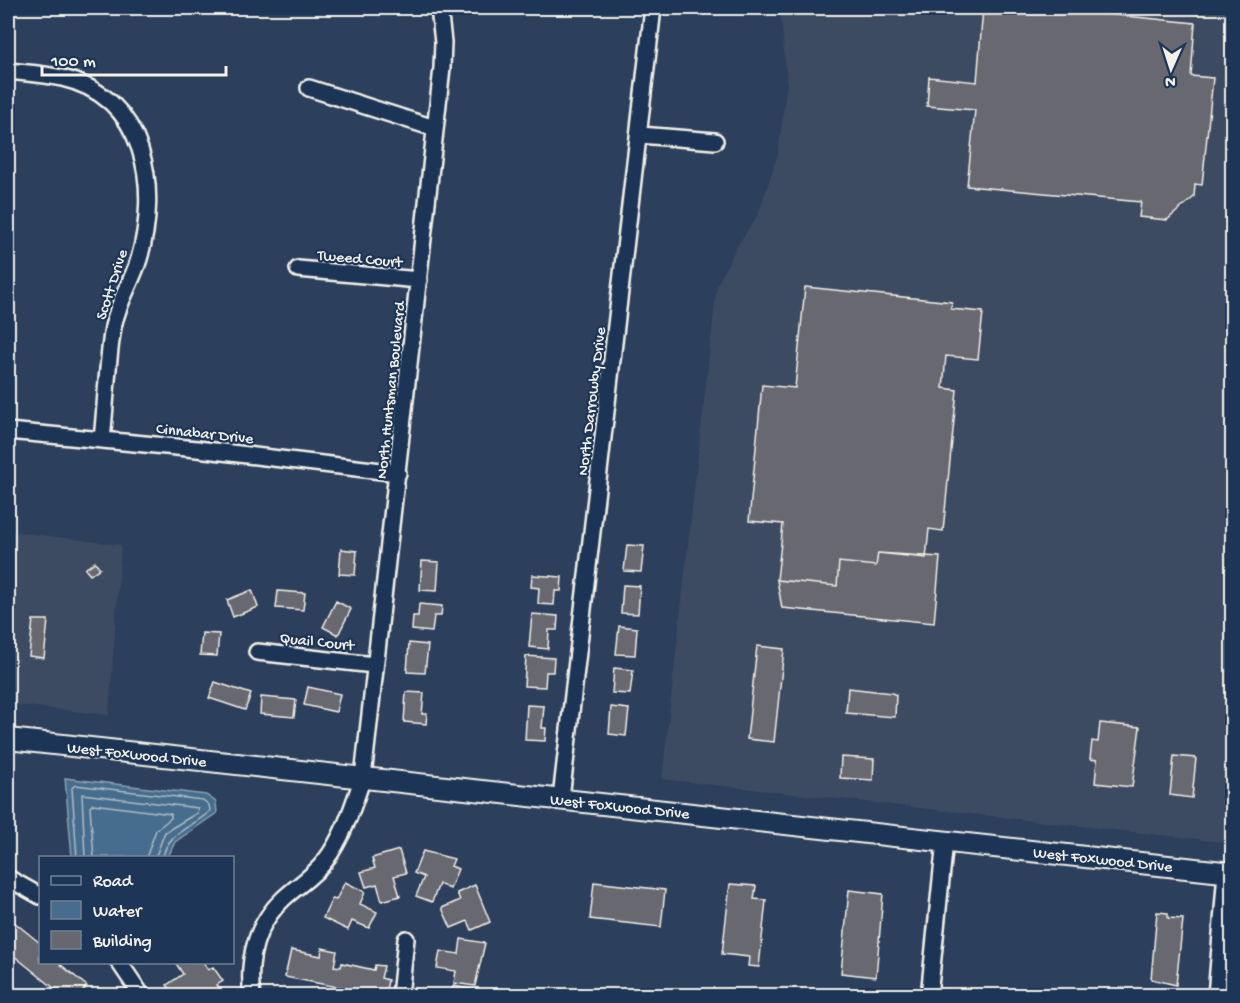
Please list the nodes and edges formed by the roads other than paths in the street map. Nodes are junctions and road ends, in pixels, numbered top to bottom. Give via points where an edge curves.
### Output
1 (439, 8) edge
2 (652, 8) edge
3 (8, 71) edge
4 (309, 88) dead end
5 (434, 128) junction
6 (640, 135) junction
7 (715, 141) dead end
8 (298, 269) dead end
9 (419, 280) junction
10 (8, 431) edge
11 (102, 440) junction
12 (398, 473) junction
13 (257, 652) dead end
14 (374, 665) junction
15 (8, 739) edge
16 (363, 777) junction
17 (561, 798) junction
18 (945, 841) junction
19 (1229, 872) edge
20 (8, 880) edge
21 (39, 896) edge
22 (406, 939) dead end
23 (120, 964) edge
24 (142, 996) edge
25 (252, 996) edge
26 (400, 996) edge
27 (929, 996) edge
28 (1216, 996) edge

1 - 5 street, North Huntsman Boulevard via 442,68
2 - 6 street, North Darrowby Drive
3 - 11 street, Scott Drive via 63,78 102,95 122,112 138,141 148,177 139,259 113,327
4 - 5 street
5 - 9 street, North Huntsman Boulevard
6 - 7 street
6 - 17 street, North Darrowby Drive
8 - 9 street, Tweed Court
9 - 12 street, North Huntsman Boulevard
10 - 11 street, Cinnabar Drive
11 - 12 street, Cinnabar Drive
12 - 14 street, North Huntsman Boulevard
13 - 14 street, Quail Court
14 - 16 street, North Huntsman Boulevard
15 - 16 main road, West Foxwood Drive
16 - 17 main road, West Foxwood Drive
16 - 25 street, North Huntsman Boulevard via 334,849 262,926 250,964
17 - 18 main road, West Foxwood Drive
18 - 19 main road, West Foxwood Drive
18 - 27 street
19 - 28 street
20 - 21 street
22 - 26 street
23 - 24 street

